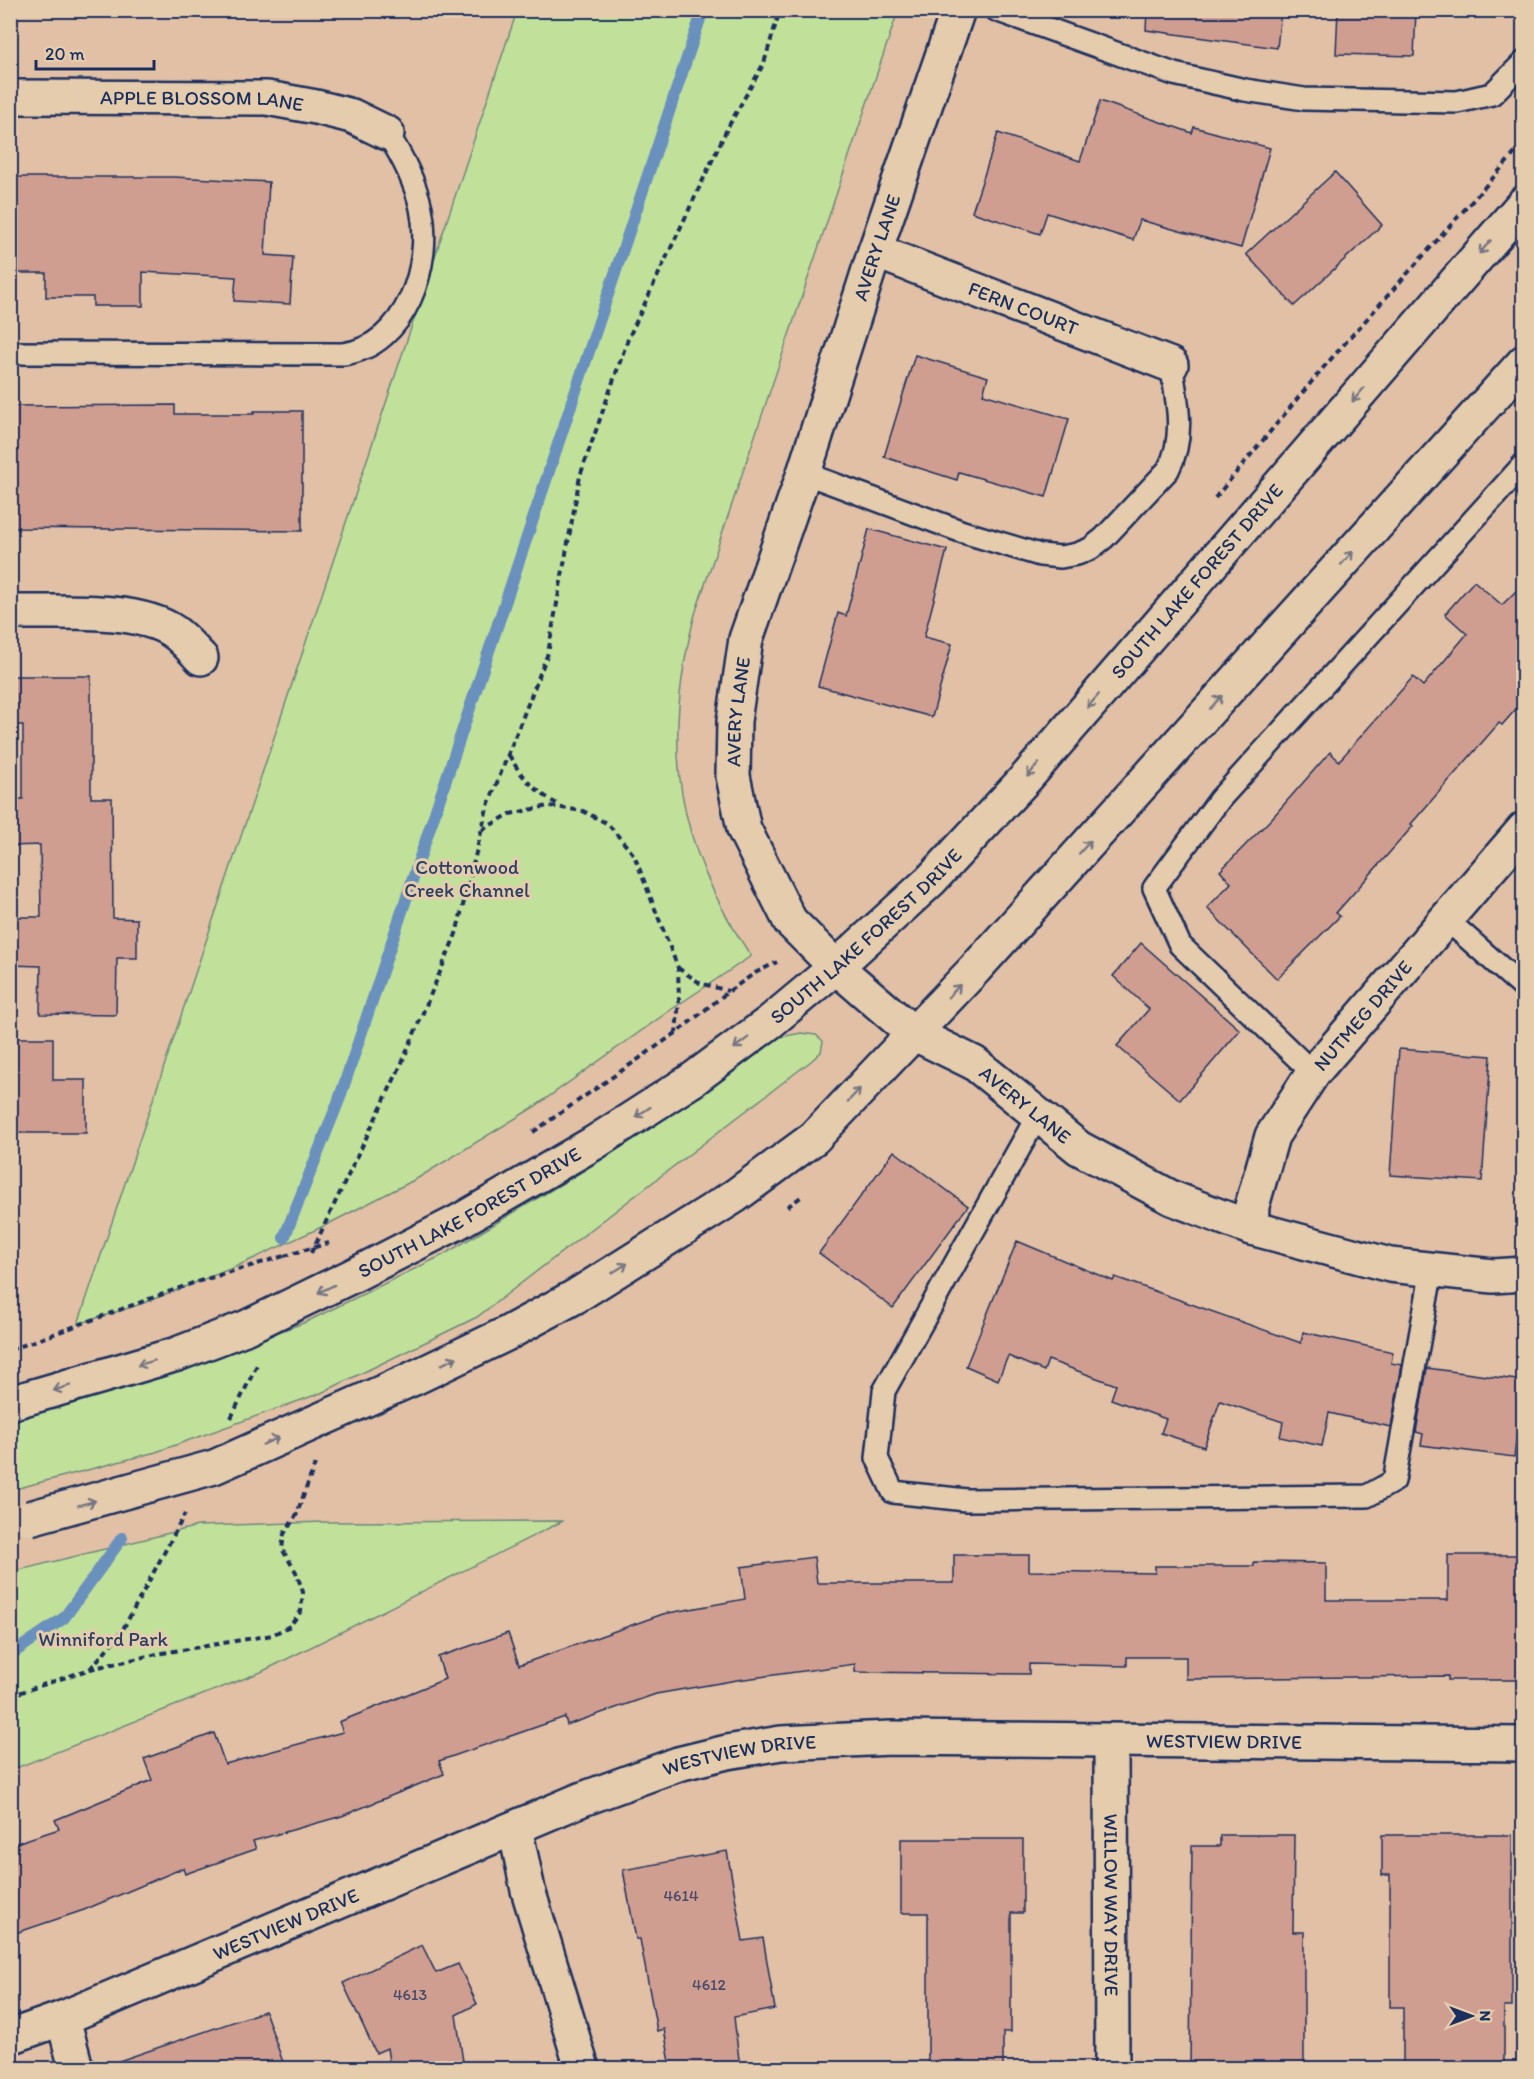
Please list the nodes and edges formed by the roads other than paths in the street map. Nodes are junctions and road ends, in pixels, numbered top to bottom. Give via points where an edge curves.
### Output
1 (958, 10) edge
2 (996, 10) edge
3 (1524, 62) edge
4 (10, 97) edge
5 (387, 133) joint
6 (1524, 203) edge
7 (875, 251) junction
8 (10, 353) edge
9 (1524, 362) edge
10 (1171, 365) joint
11 (1524, 464) edge
12 (804, 473) junction
13 (10, 612) edge
14 (201, 658) dead end
15 (1524, 829) edge
16 (1446, 919) junction
17 (836, 967) junction
18 (1524, 988) edge
19 (913, 1033) junction
20 (1313, 1073) junction
21 (1038, 1114) junction
22 (1251, 1228) junction
23 (1432, 1269) junction
24 (1524, 1274) edge
25 (10, 1403) edge
26 (20, 1520) edge
27 (1111, 1740) junction
28 (1524, 1744) edge
29 (515, 1828) junction
30 (63, 2018) junction
31 (10, 2037) edge
32 (76, 2068) edge
33 (582, 2068) edge
34 (1112, 2068) edge

1 - 7 street, AVERY LANE
2 - 3 lane via 1174,74 1304,99 1457,102 1492,94
4 - 5 street, APPLE BLOSSOM LANE via 267,98 352,116
5 - 8 lane via 421,209 423,247 420,269 402,315 391,331 369,347 344,354
6 -> 17 street, SOUTH LAKE FOREST DRIVE via 1027,777 931,880
7 - 10 street, FERN COURT
7 - 12 street, AVERY LANE
19 -> 9 street
10 - 12 lane via 1179,420 1174,459 1104,538 1077,554 1040,555 963,532
11 - 20 lane via 1220,799 1154,888 1180,945
12 - 17 street, AVERY LANE via 746,639 734,721 733,776 744,829 790,921
13 - 14 street via 105,613 143,619 173,632
15 - 16 street, NUTMEG DRIVE
16 - 18 lane
16 - 20 street, NUTMEG DRIVE
17 - 19 street, AVERY LANE
17 -> 25 street, SOUTH LAKE FOREST DRIVE, bridge via 692,1080 594,1143 458,1222 245,1328 177,1354
19 - 21 street, AVERY LANE via 974,1063
26 -> 19 street, bridge via 213,1467 412,1379 576,1296 735,1196 814,1138
20 - 22 street, NUTMEG DRIVE via 1272,1136 1252,1206
21 - 22 street, AVERY LANE via 1079,1148 1172,1198
21 - 23 lane via 884,1391 877,1458 893,1492 966,1500 1367,1496 1394,1481
22 - 23 street, AVERY LANE via 1390,1265
23 - 24 street, AVERY LANE via 1493,1276
27 - 28 street, WESTVIEW DRIVE
27 - 29 street, WESTVIEW DRIVE via 891,1738 781,1743 678,1764
27 - 34 street, WILLOW WAY DRIVE
29 - 30 street, WESTVIEW DRIVE
29 - 33 street via 528,1890
30 - 31 street, WESTVIEW DRIVE
30 - 32 street

